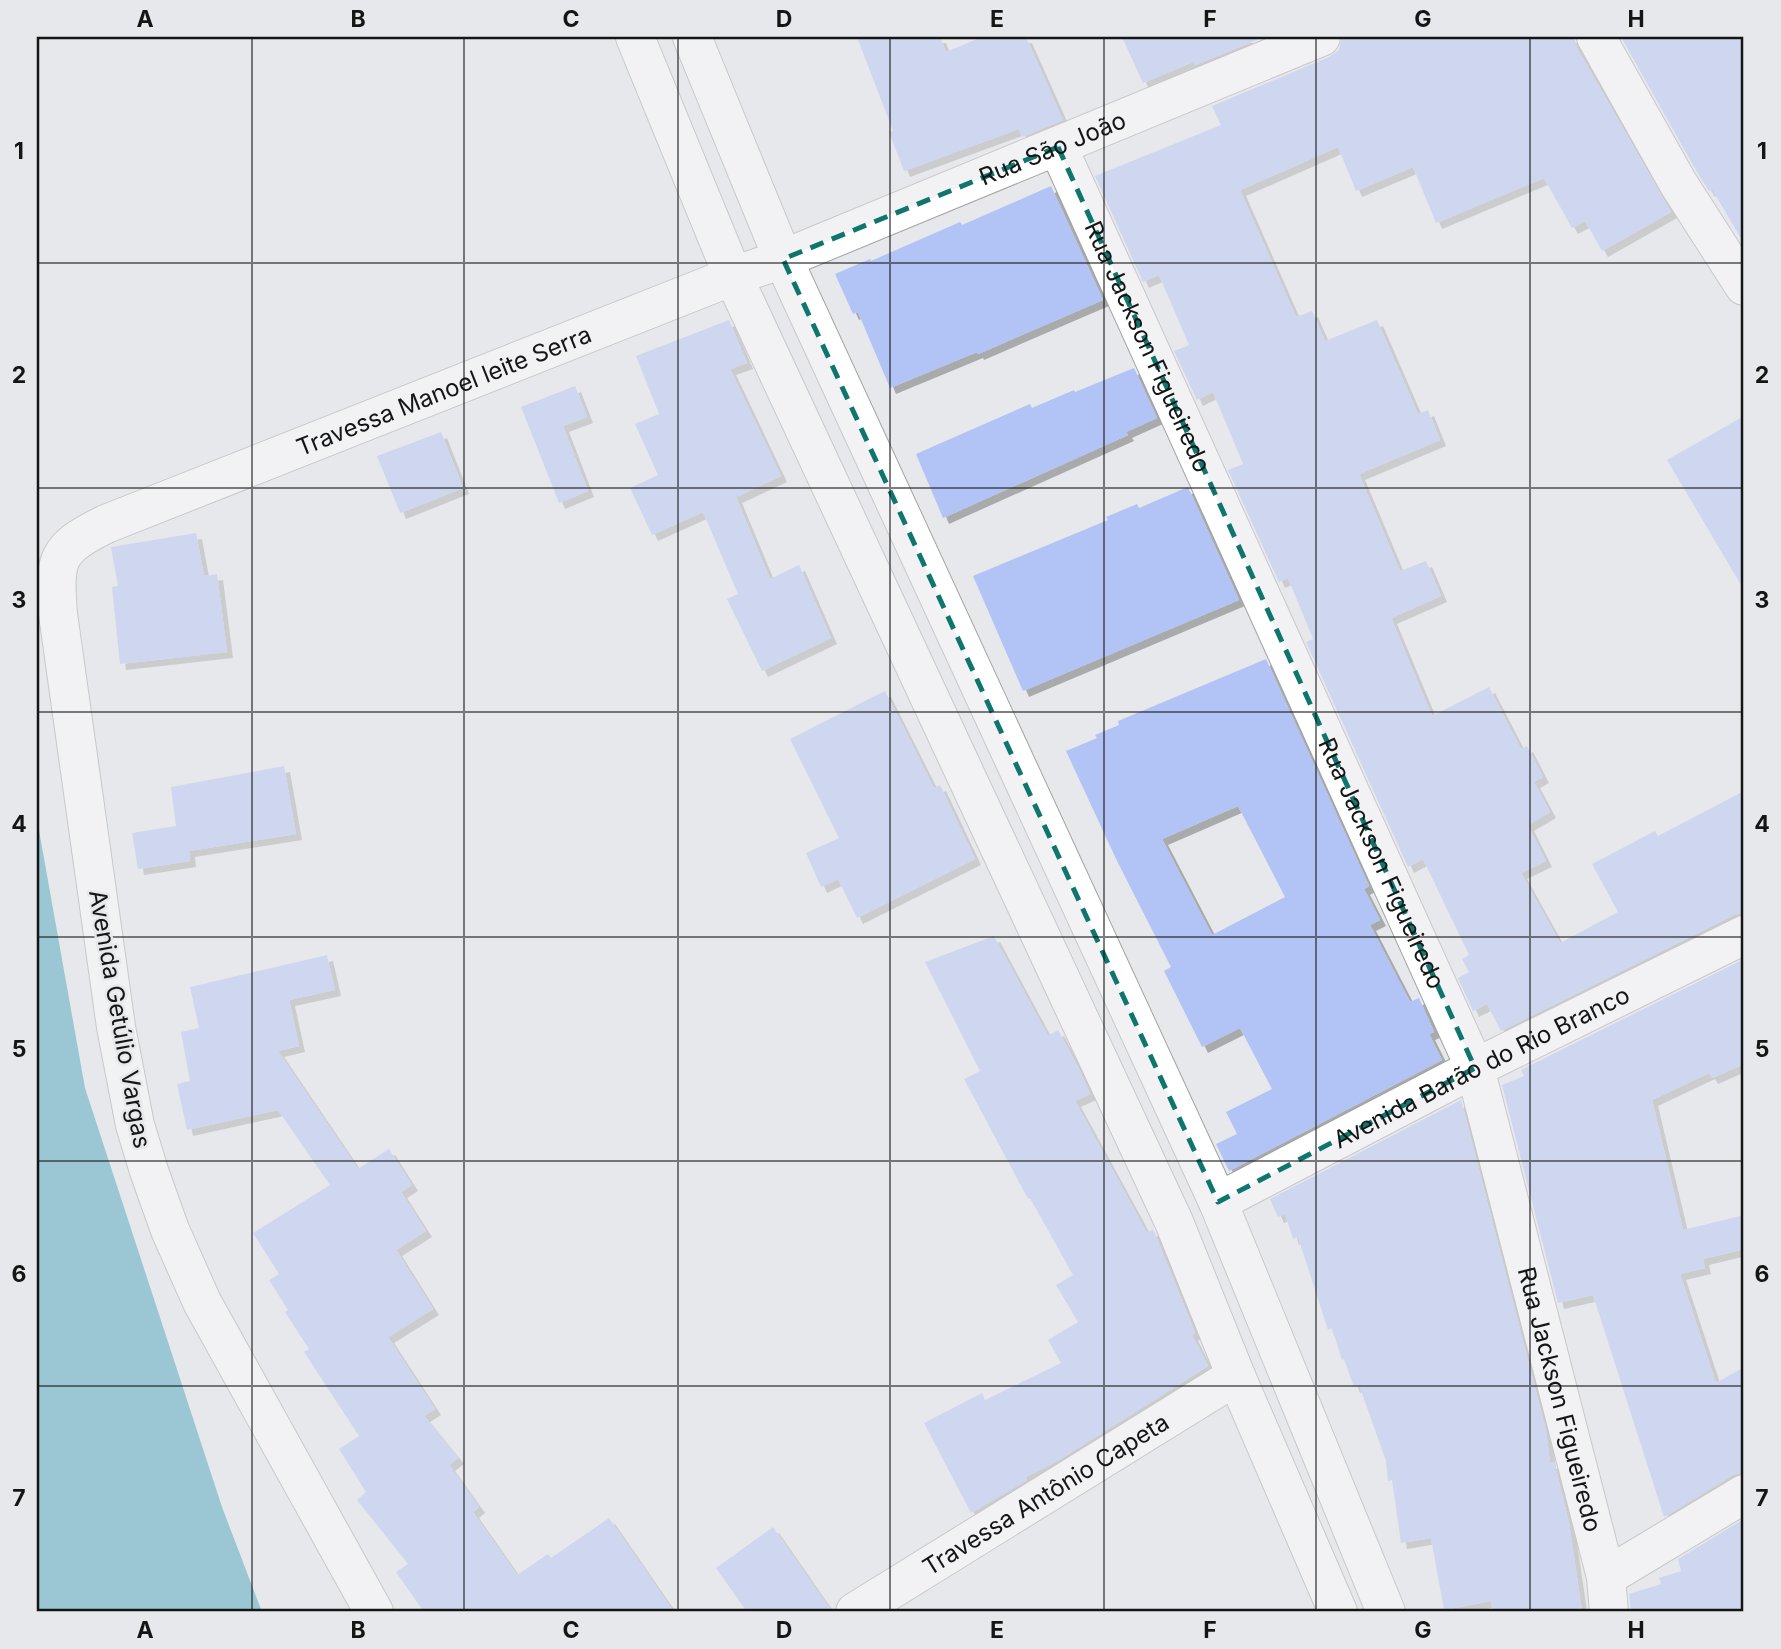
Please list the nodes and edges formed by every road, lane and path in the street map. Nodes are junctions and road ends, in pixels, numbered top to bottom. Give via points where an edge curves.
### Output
1 (635, 37) edge
2 (692, 37) edge
3 (1321, 37) edge
4 (1596, 37) edge
5 (1058, 147) junction
6 (783, 259) junction
7 (733, 276) junction
8 (1744, 286) edge
9 (106, 524) joint
10 (1744, 935) edge
11 (1475, 1068) junction
12 (1218, 1202) junction
13 (1236, 1376) junction
14 (1744, 1494) edge
15 (1608, 1595) edge
16 (374, 1612) edge
17 (855, 1612) edge
18 (1338, 1612) edge
19 (1386, 1612) edge

1 - 7 street
2 - 6 street
3 - 5 street, Rua São João
4 - 8 street via 1678,183
5 - 6 street, Rua São João
5 - 11 street, Rua Jackson Figueiredo
6 - 7 street, Travessa Manoel leite Serra
6 - 12 street
7 - 9 street, Travessa Manoel leite Serra
7 - 13 street via 1174,1222
9 - 16 street, Avenida Getúlio Vargas via 78,537 65,550 57,564 55,583 116,1027 135,1125 170,1230 202,1302
10 - 11 street, Avenida Barão do Rio Branco
11 - 12 street, Avenida Barão do Rio Branco
11 - 15 street, Rua Jackson Figueiredo
12 - 19 street
13 - 17 street, Travessa Antônio Capeta
13 - 18 street
14 - 15 street

